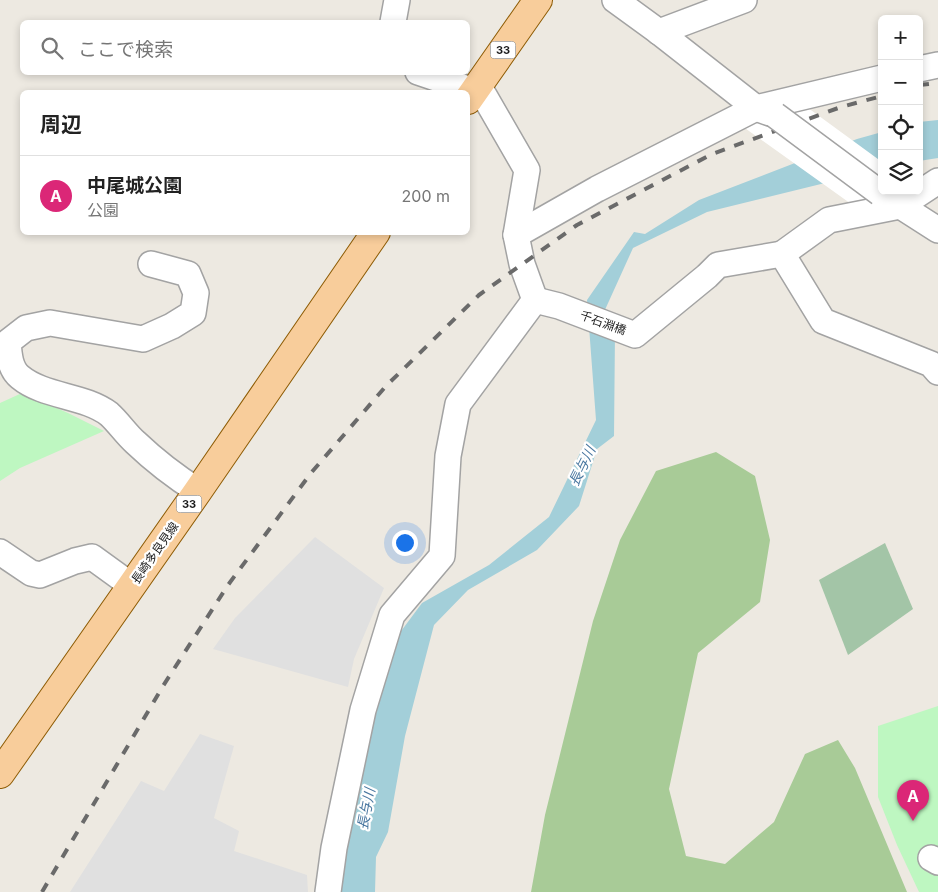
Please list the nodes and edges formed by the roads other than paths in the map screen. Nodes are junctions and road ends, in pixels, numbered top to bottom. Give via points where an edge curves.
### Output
1 (397, 0) edge
2 (538, 0) edge
3 (615, 0) edge
4 (744, 0) edge
5 (393, 20) edge
6 (660, 32) junction
7 (938, 65) edge
8 (923, 68) edge
9 (426, 75) edge
10 (878, 79) edge
11 (468, 90) edge
12 (473, 92) edge
13 (766, 111) junction
14 (938, 181) edge
15 (890, 199) junction
16 (938, 230) edge
17 (516, 234) junction
18 (374, 235) edge
19 (782, 254) junction
20 (151, 264) dead end
21 (535, 300) junction
22 (938, 372) edge
23 (198, 491) junction
24 (0, 552) edge
25 (132, 586) junction
26 (0, 774) edge
27 (328, 892) edge

1 - 5 street
2 - 12 main road, 33
3 - 6 street
4 - 6 street
6 - 13 street
7 - 8 street
9 - 11 street
10 - 13 street
12 - 17 street via 527,170
13 - 15 street, bridge
13 - 17 street via 597,189
14 - 15 street
15 - 16 street
15 - 19 street via 829,220
17 - 21 street via 522,264
18 - 23 main road, 長崎多良見線 / 33
19 - 21 street, 千石淵橋 via 718,265 635,335
19 - 22 street via 823,322 931,364
20 - 23 street via 188,274 196,293 193,313 143,340 50,323 26,328 8,342 9,360 20,377 37,387 83,401 108,414 163,468
21 - 27 street via 458,404 448,456 442,556 392,615 363,710
23 - 25 main road, 長崎多良見線 / 33
24 - 25 street via 31,573 40,575 92,557
25 - 26 main road, 長崎多良見線 / 33

